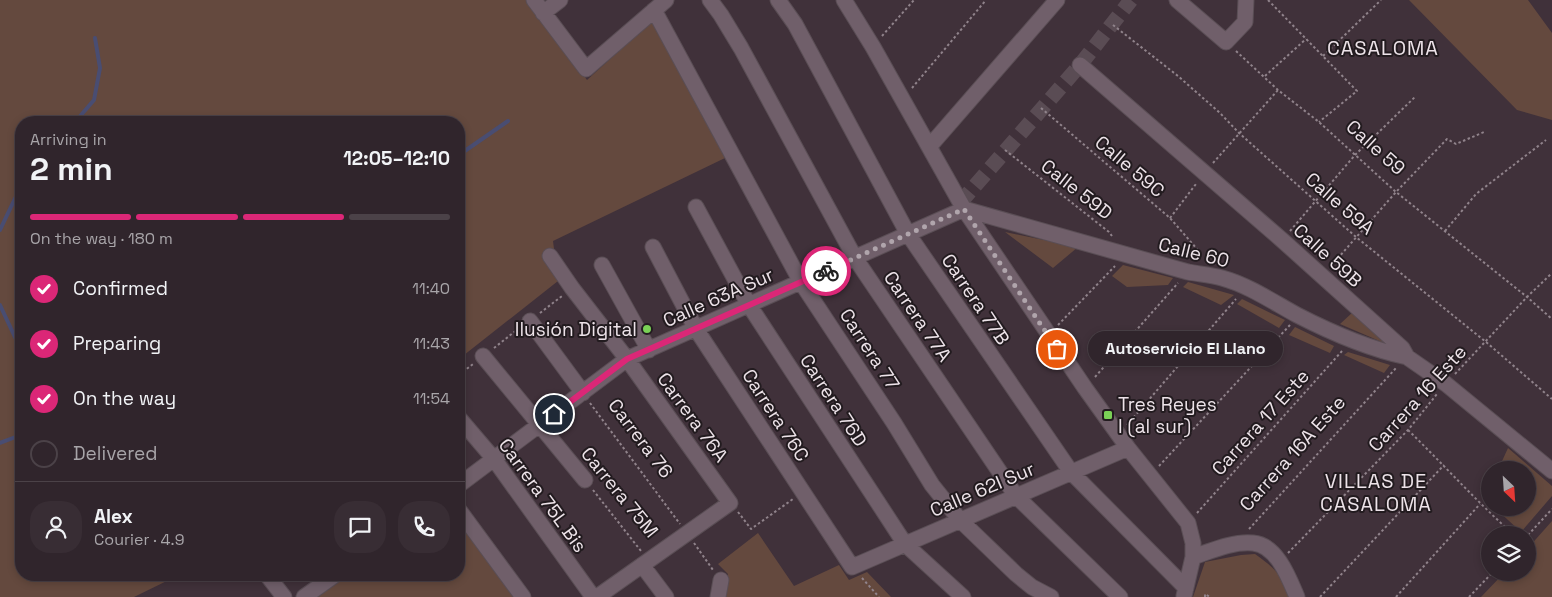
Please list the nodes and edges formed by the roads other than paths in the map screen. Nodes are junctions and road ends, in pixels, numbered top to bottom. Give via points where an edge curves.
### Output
1 (534, 0) edge
2 (560, 0) edge
3 (666, 0) edge
4 (710, 0) edge
5 (778, 0) edge
6 (844, 0) edge
7 (1058, 0) edge
8 (1177, 0) edge
9 (1246, 0) edge
10 (654, 10) junction
11 (543, 13) junction
12 (1080, 65) dead end
13 (929, 147) junction
14 (696, 207) dead end
15 (964, 209) junction
16 (908, 234) junction
17 (653, 247) dead end
18 (550, 256) dead end
19 (855, 258) junction
20 (602, 265) dead end
21 (801, 282) junction
22 (749, 305) junction
23 (530, 320) road end
24 (696, 329) junction
25 (648, 350) junction
26 (483, 356) road end
27 (1407, 356) junction
28 (627, 359) junction
29 (583, 393) junction
30 (465, 425) edge
31 (539, 425) junction
32 (1128, 448) junction
33 (494, 459) junction
34 (1552, 471) edge
35 (1071, 472) junction
36 (585, 480) road end
37 (465, 481) edge
38 (1016, 496) junction
39 (465, 518) edge
40 (960, 520) junction
41 (904, 544) junction
42 (1193, 556) junction
43 (645, 563) junction
44 (852, 567) joint
45 (721, 580) road end
46 (272, 581) edge
47 (327, 581) edge
48 (1185, 592) edge
49 (284, 597) edge
50 (304, 597) edge
51 (523, 597) edge
52 (595, 597) edge
53 (666, 597) edge
54 (718, 597) edge
55 (963, 597) edge
56 (1050, 597) edge
57 (1120, 597) edge
58 (1297, 597) edge

1 - 11 street
2 - 11 street
3 - 10 street
4 - 19 street, Carrera 77A via 741,48
5 - 16 street, Carrera 77B via 795,24
6 - 13 street
7 - 13 street
8 - 9 street via 1226,42 1245,22
10 - 11 street via 586,69
10 - 21 street, Carrera 77
12 - 27 street, Calle 59B via 1282,240
13 - 15 street
14 - 22 street, Carrera 76D
15 - 16 street, Calle 63A Sur
15 - 27 street, Calle 60 via 1125,256 1222,278 1352,340
15 - 32 street via 1048,336
16 - 19 street, Calle 63A Sur
16 - 35 street, Carrera 77B
17 - 24 street, Carrera 76C
18 - 28 street, Carrera 76A
19 - 21 street, Calle 63A Sur
19 - 38 street, Carrera 77A
20 - 25 street
21 - 22 street, Calle 63A Sur
21 - 40 street, Carrera 77 via 932,486
22 - 24 street, Calle 63A Sur
22 - 41 street, Carrera 76D
23 - 29 street, Carrera 76
24 - 25 street, Calle 63A Sur
24 - 44 street, Carrera 76C
25 - 28 street, Calle 63A Sur
26 - 31 street, Carrera 75M
27 - 34 street, Calle 59B
28 - 29 street, Calle 63A Sur
28 - 43 street, Carrera 76A via 730,503
29 - 31 street, Calle 63A Sur
30 - 33 street, Carrera 75L Bis
31 - 33 street, Calle 63A Sur
31 - 36 street, Carrera 75M
32 - 35 street, Calle 62I Sur
32 - 42 street via 1188,523
33 - 37 street, Calle 63A Sur
33 - 52 street, Carrera 75L Bis
35 - 38 street, Calle 62I Sur
35 - 48 street, Carrera 77B
38 - 40 street, Calle 62I Sur
38 - 57 street, Carrera 77A
39 - 51 street
40 - 41 street, Calle 62I Sur
40 - 56 street, Carrera 77 via 1016,574
41 - 44 street, Calle 62I Sur
41 - 55 street, Carrera 76D
42 - 48 street
42 - 58 street via 1254,542 1269,550 1280,562
43 - 52 street
43 - 53 street, Carrera 75M
45 - 54 street
46 - 49 street
47 - 50 street

